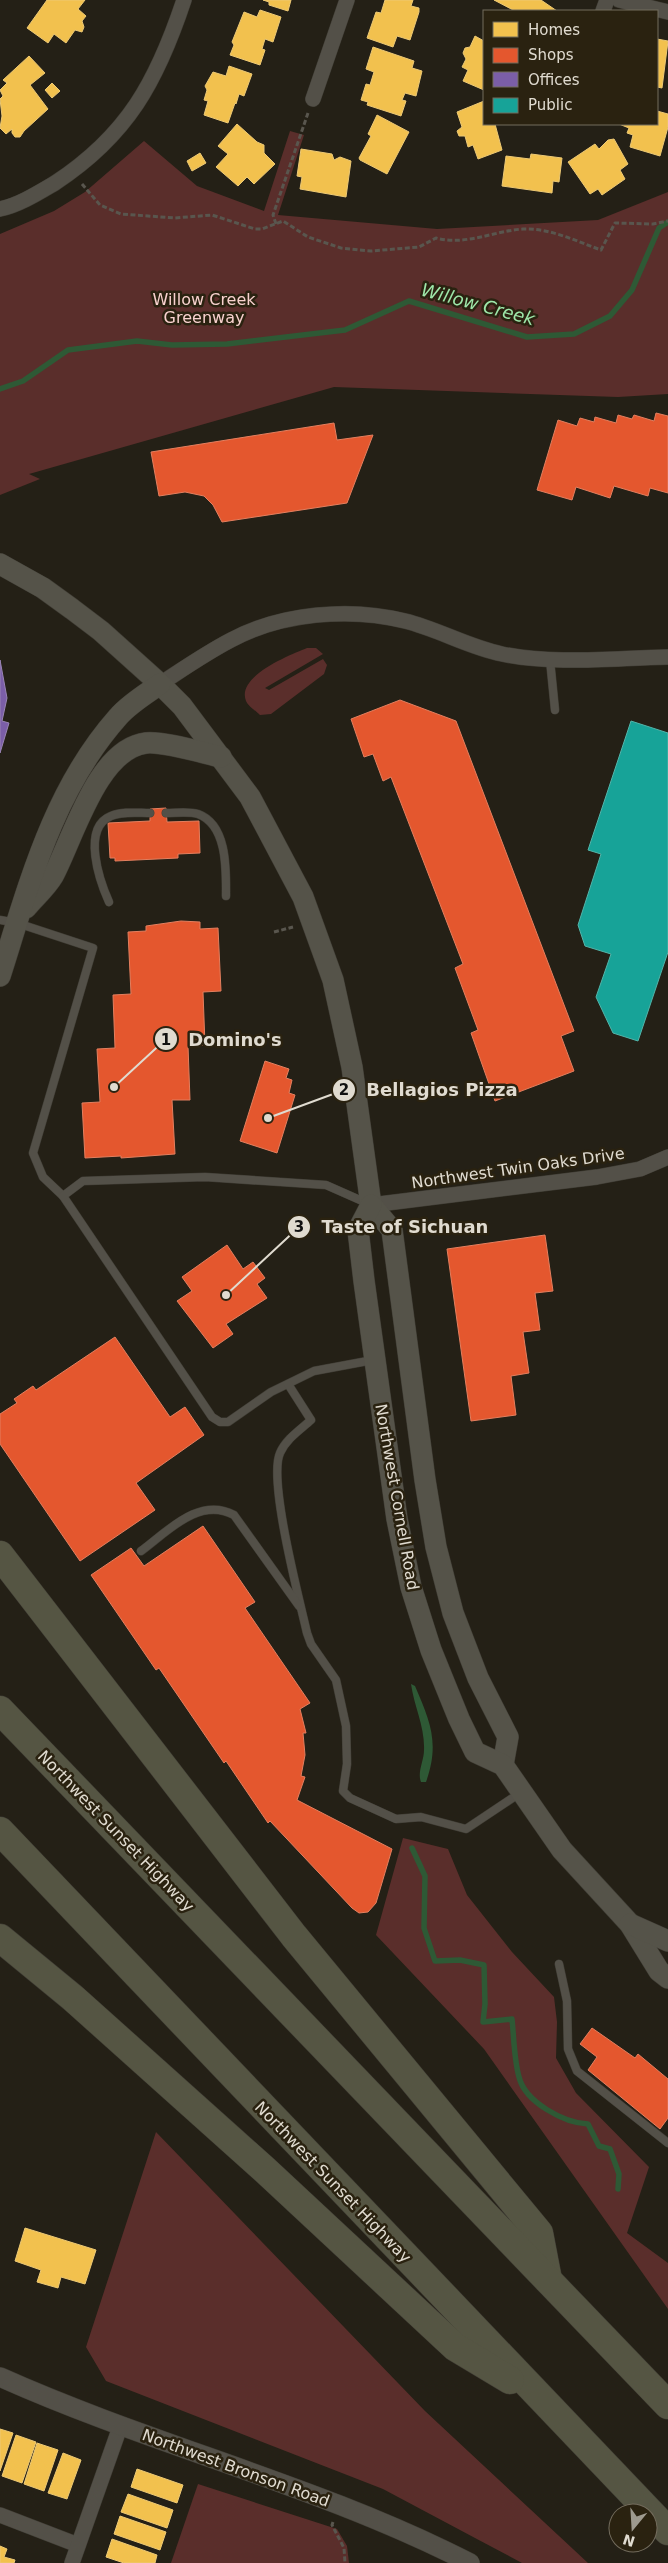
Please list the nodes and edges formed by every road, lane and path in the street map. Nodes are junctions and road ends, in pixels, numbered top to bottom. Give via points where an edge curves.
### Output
1 (184, 0) edge
2 (347, 0) edge
3 (619, 0) edge
4 (668, 12) edge
5 (313, 99) joint
6 (72, 172) junction
7 (0, 209) edge
8 (668, 221) edge
9 (276, 224) junction
10 (0, 564) edge
11 (668, 657) edge
12 (550, 660) junction
13 (160, 684) junction
14 (554, 710) dead end
15 (221, 757) junction
16 (150, 813) dead end
17 (166, 813) dead end
18 (226, 896) dead end
19 (109, 902) dead end
20 (12, 920) edge
21 (0, 976) edge
22 (668, 1157) edge
23 (63, 1196) junction
24 (371, 1205) junction
25 (375, 1360) junction
26 (288, 1384) junction
27 (141, 1552) dead end
28 (0, 1555) edge
29 (302, 1610) junction
30 (0, 1710) edge
31 (503, 1765) junction
32 (521, 1793) junction
33 (0, 1831) edge
34 (630, 1924) junction
35 (0, 1938) edge
36 (668, 1941) edge
37 (558, 1964) dead end
38 (668, 1978) edge
39 (668, 2142) edge
40 (548, 2280) junction
41 (0, 2377) edge
42 (540, 2397) junction
43 (668, 2405) edge
44 (120, 2427) junction
45 (0, 2515) edge
46 (332, 2525) dead end
47 (668, 2531) edge
48 (78, 2545) junction
49 (72, 2563) edge
50 (345, 2563) edge
51 (470, 2563) edge

1 - 6 street via 160,63 141,100 122,126
2 - 5 street
3 - 4 street
5 - 9 path via 273,215
6 - 7 street via 40,192
6 - 9 path via 95,201 121,214 175,218 212,216 255,230
8 - 9 path via 615,224 601,250 544,230 522,229 448,241 436,238 419,248 371,251 341,248 308,237 283,221
10 - 13 main road via 43,588
11 - 12 street
12 - 13 street via 501,654 397,619 364,614 308,617 259,628 231,640
12 - 14 lane
13 - 15 main road via 182,706
13 - 20 main road via 118,716 92,752 51,824
15 - 20 main road via 150,743 128,749 113,762 83,807 52,878
15 - 24 main road via 250,796 291,870 333,980 352,1067
16 - 19 lane via 110,816 100,825 96,837 95,866
17 - 18 lane via 197,814 215,827 226,866
20 - 21 main road
20 - 23 lane via 93,948 33,1153 43,1177
22 - 24 street, Northwest Twin Oaks Drive via 640,1169 597,1177
23 - 24 lane via 83,1181 205,1177 326,1185
23 - 26 lane via 212,1417 228,1422
24 - 25 main road, Northwest Cornell Road via 358,1230
24 - 31 main road, Northwest Cornell Road via 392,1230 436,1547 453,1613 474,1669 508,1737
25 - 26 lane via 314,1371
25 - 31 main road, Northwest Cornell Road via 397,1519 419,1619 475,1752
26 - 29 lane via 311,1420 284,1445 276,1469
27 - 29 lane via 199,1510 226,1510 234,1515
28 - 40 highway via 294,1936 539,2233
29 - 32 lane via 311,1644 336,1680 346,1726 347,1764 343,1791 350,1798 396,1819 421,1817 466,1829
30 - 40 highway, Northwest Sunset Highway
31 - 32 main road
32 - 34 main road via 567,1856
33 - 42 highway, Northwest Sunset Highway
34 - 36 main road
34 - 38 main road via 660,1971
35 - 42 highway via 73,1998 265,2170 454,2347
37 - 39 lane via 567,2001 568,2049 577,2071
40 - 43 highway, Northwest Sunset Highway
41 - 44 street, Northwest Bronson Road
42 - 47 highway, Northwest Sunset Highway
44 - 48 street
44 - 51 street, Northwest Bronson Road via 332,2501
45 - 48 street
46 - 50 path via 344,2548
48 - 49 street

